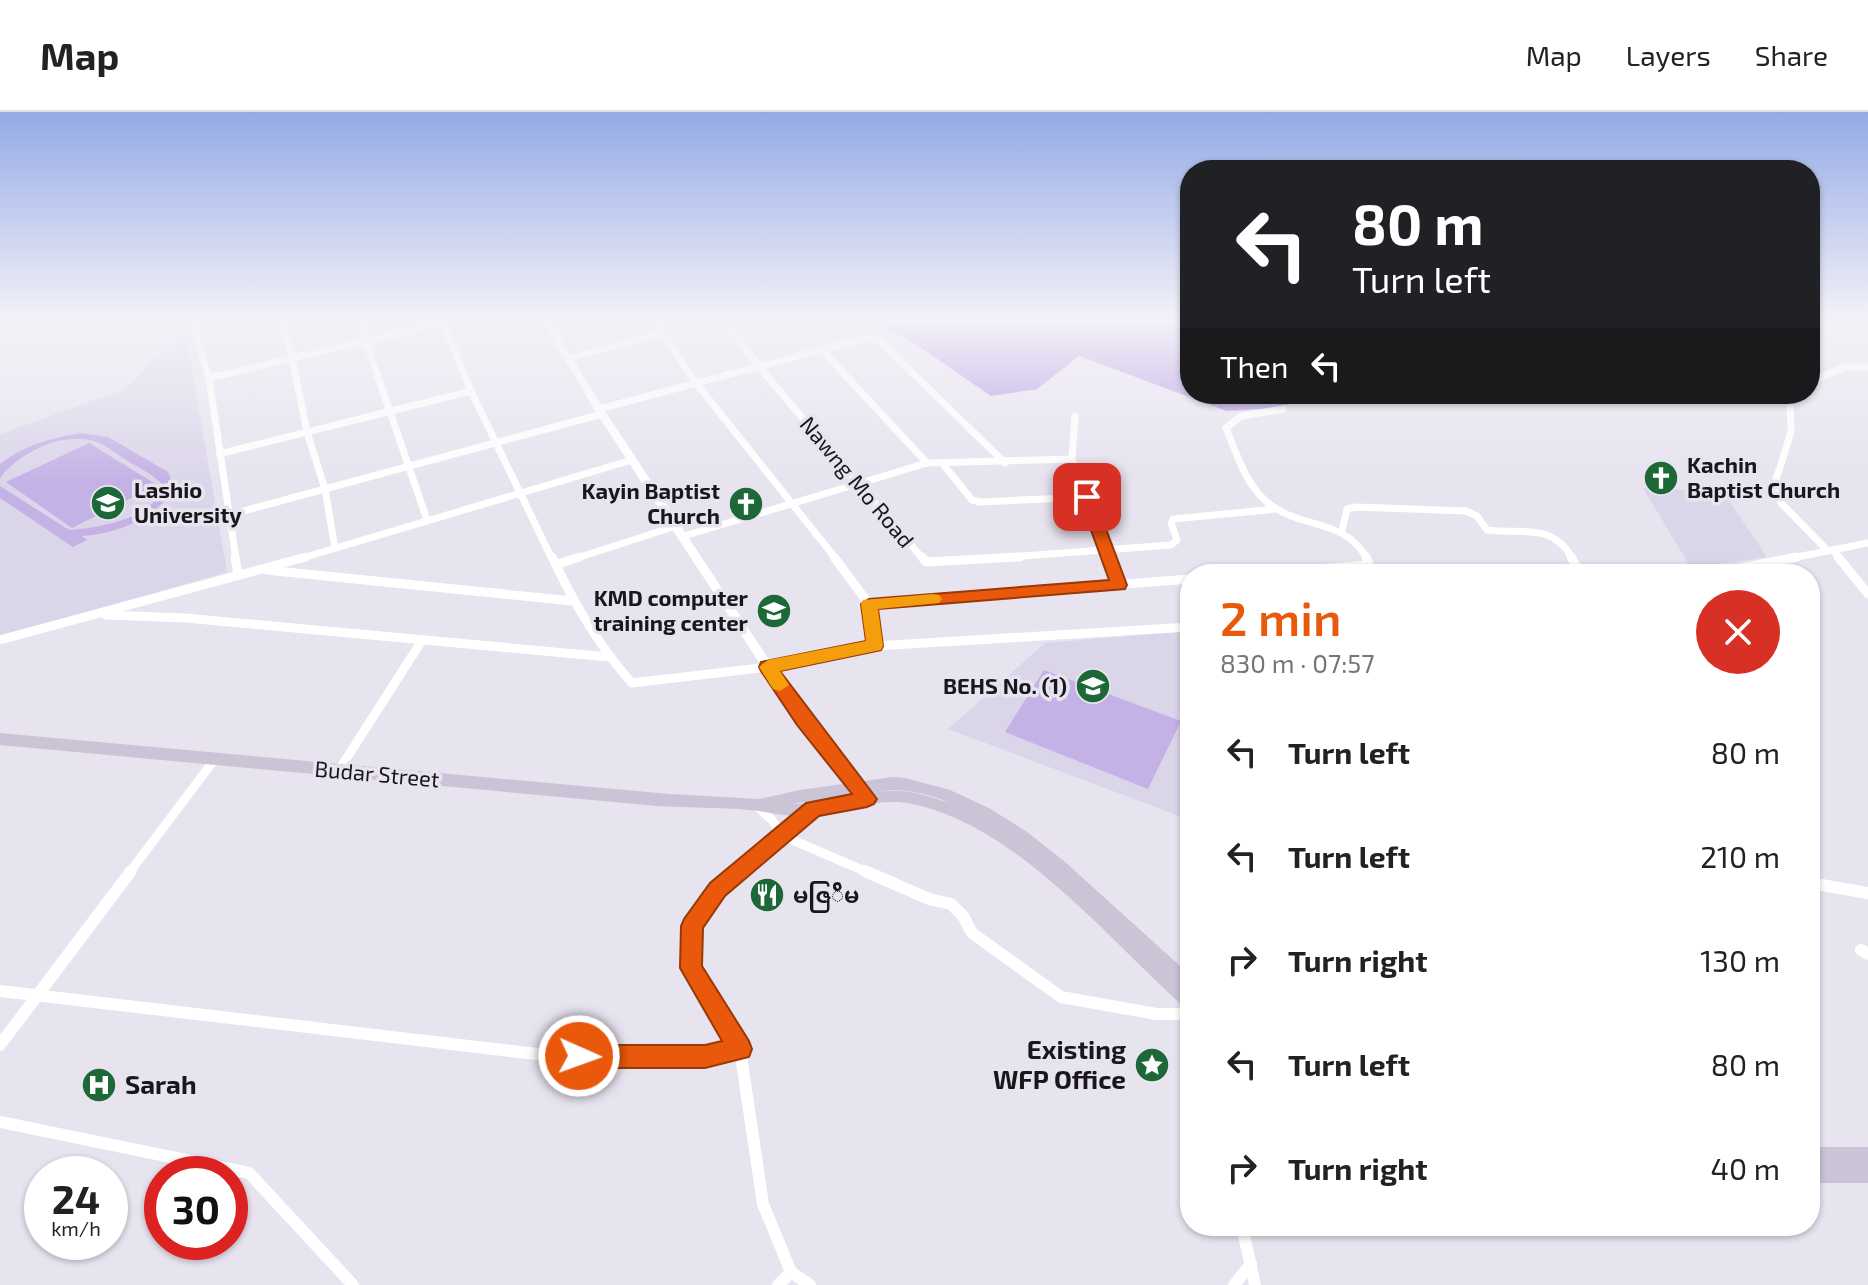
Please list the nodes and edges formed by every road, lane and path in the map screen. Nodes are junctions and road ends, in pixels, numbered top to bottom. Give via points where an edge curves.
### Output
1 (207, 373) edge
2 (230, 373) edge
3 (295, 373) edge
4 (376, 373) edge
5 (463, 373) edge
6 (578, 373) edge
7 (689, 373) edge
8 (740, 373) edge
9 (764, 373) edge
10 (843, 373) edge
11 (913, 373) edge
12 (209, 378) junction
13 (696, 383) junction
14 (471, 391) junction
15 (1790, 404) edge
16 (1283, 409) dead end
17 (387, 411) junction
18 (600, 411) junction
19 (1075, 416) dead end
20 (307, 432) junction
21 (496, 442) junction
22 (219, 454) junction
23 (1072, 459) junction
24 (632, 460) junction
25 (927, 463) junction
26 (1005, 463) junction
27 (943, 464) junction
28 (409, 466) junction
29 (860, 482) junction
30 (325, 489) junction
31 (520, 493) junction
32 (1087, 497) junction
33 (795, 504) junction
34 (1276, 509) junction
35 (229, 515) junction
36 (427, 520) junction
37 (1342, 530) junction
38 (680, 531) junction
39 (1868, 543) edge
40 (335, 548) junction
41 (1831, 550) junction
42 (1107, 552) junction
43 (558, 564) junction
44 (1368, 564) edge
45 (1575, 564) edge
46 (1760, 564) edge
47 (261, 570) junction
48 (238, 575) junction
49 (1180, 580) edge
50 (1119, 585) junction
51 (1868, 594) edge
52 (573, 601) junction
53 (869, 604) junction
54 (96, 614) junction
55 (1180, 628) edge
56 (0, 640) edge
57 (421, 642) junction
58 (875, 646) junction
59 (609, 657) junction
60 (768, 667) junction
61 (0, 739) edge
62 (215, 759) junction
63 (339, 770) junction
64 (863, 793) junction
65 (754, 804) junction
66 (813, 809) junction
67 (781, 835) junction
68 (1820, 885) edge
69 (1868, 893) edge
70 (1180, 978) edge
71 (0, 991) edge
72 (1180, 993) edge
73 (36, 995) junction
74 (1180, 1014) edge
75 (0, 1045) edge
76 (740, 1049) junction
77 (0, 1122) edge
78 (1820, 1157) edge
79 (1868, 1157) edge
80 (1820, 1173) edge
81 (1868, 1173) edge
82 (1244, 1236) edge
83 (1251, 1264) junction
84 (791, 1272) junction
85 (353, 1285) edge
86 (778, 1285) edge
87 (810, 1285) edge
88 (1234, 1285) edge
89 (1255, 1285) edge

1 - 12 street
2 - 12 street
3 - 20 street
4 - 17 street
5 - 14 street
6 - 18 street
7 - 13 street
8 - 13 street
9 - 29 street, Nawng Mo Road
10 - 25 street
11 - 26 street
12 - 22 street
13 - 18 street
13 - 33 street
14 - 17 street
14 - 21 street
15 - 41 street via 1791,432 1774,486 1781,503
16 - 34 street via 1241,416 1226,428 1260,496
17 - 20 street
17 - 28 street
18 - 21 street
18 - 24 street
19 - 23 street
20 - 22 street
20 - 30 street
21 - 28 street
21 - 31 street
22 - 35 street
23 - 26 street
23 - 32 street
24 - 31 street
24 - 38 street
25 - 27 street
25 - 29 street
26 - 27 street
27 - 32 street via 972,500 980,502
28 - 30 street
28 - 36 street
29 - 33 street
29 - 42 street, Nawng Mo Road via 931,564
30 - 35 street
30 - 40 street
31 - 36 street
31 - 43 street
32 - 42 street
33 - 38 street
33 - 53 street
34 - 37 street
34 - 42 street, Nawng Mo Road via 1179,517 1171,523 1175,543
35 - 48 street
36 - 40 street
37 - 44 street via 1360,546
37 - 45 street via 1347,509 1356,507 1466,511 1487,530 1552,536
38 - 43 street
38 - 60 street
39 - 41 street
40 - 47 street
41 - 46 street
41 - 51 street
42 - 50 street
43 - 52 street
47 - 48 street
47 - 52 street
48 - 54 street
49 - 50 street
50 - 53 street
52 - 59 street
53 - 58 street
54 - 56 street
54 - 57 street
55 - 58 street
57 - 59 street
57 - 63 street
58 - 60 street
59 - 60 street via 632,683
60 - 64 street
61 - 62 main road, Budar Street
62 - 63 main road, Budar Street
62 - 73 street
63 - 65 main road, Budar Street
64 - 65 main road
64 - 66 main road
64 - 70 main road via 885,783 919,787 990,818 1047,855
64 - 72 main road via 915,798 983,826 1038,861
65 - 66 main road
65 - 67 street
66 - 67 street
67 - 74 street via 951,904 972,933 1061,997
67 - 76 street via 718,890 692,926 691,968
68 - 69 street
71 - 73 street
73 - 75 street
73 - 76 street via 506,1051 603,1058 705,1056
76 - 84 street via 763,1204
77 - 85 street via 249,1173
78 - 79 main road
80 - 81 main road
82 - 83 street
83 - 88 street
83 - 89 street
84 - 86 street
84 - 87 street

